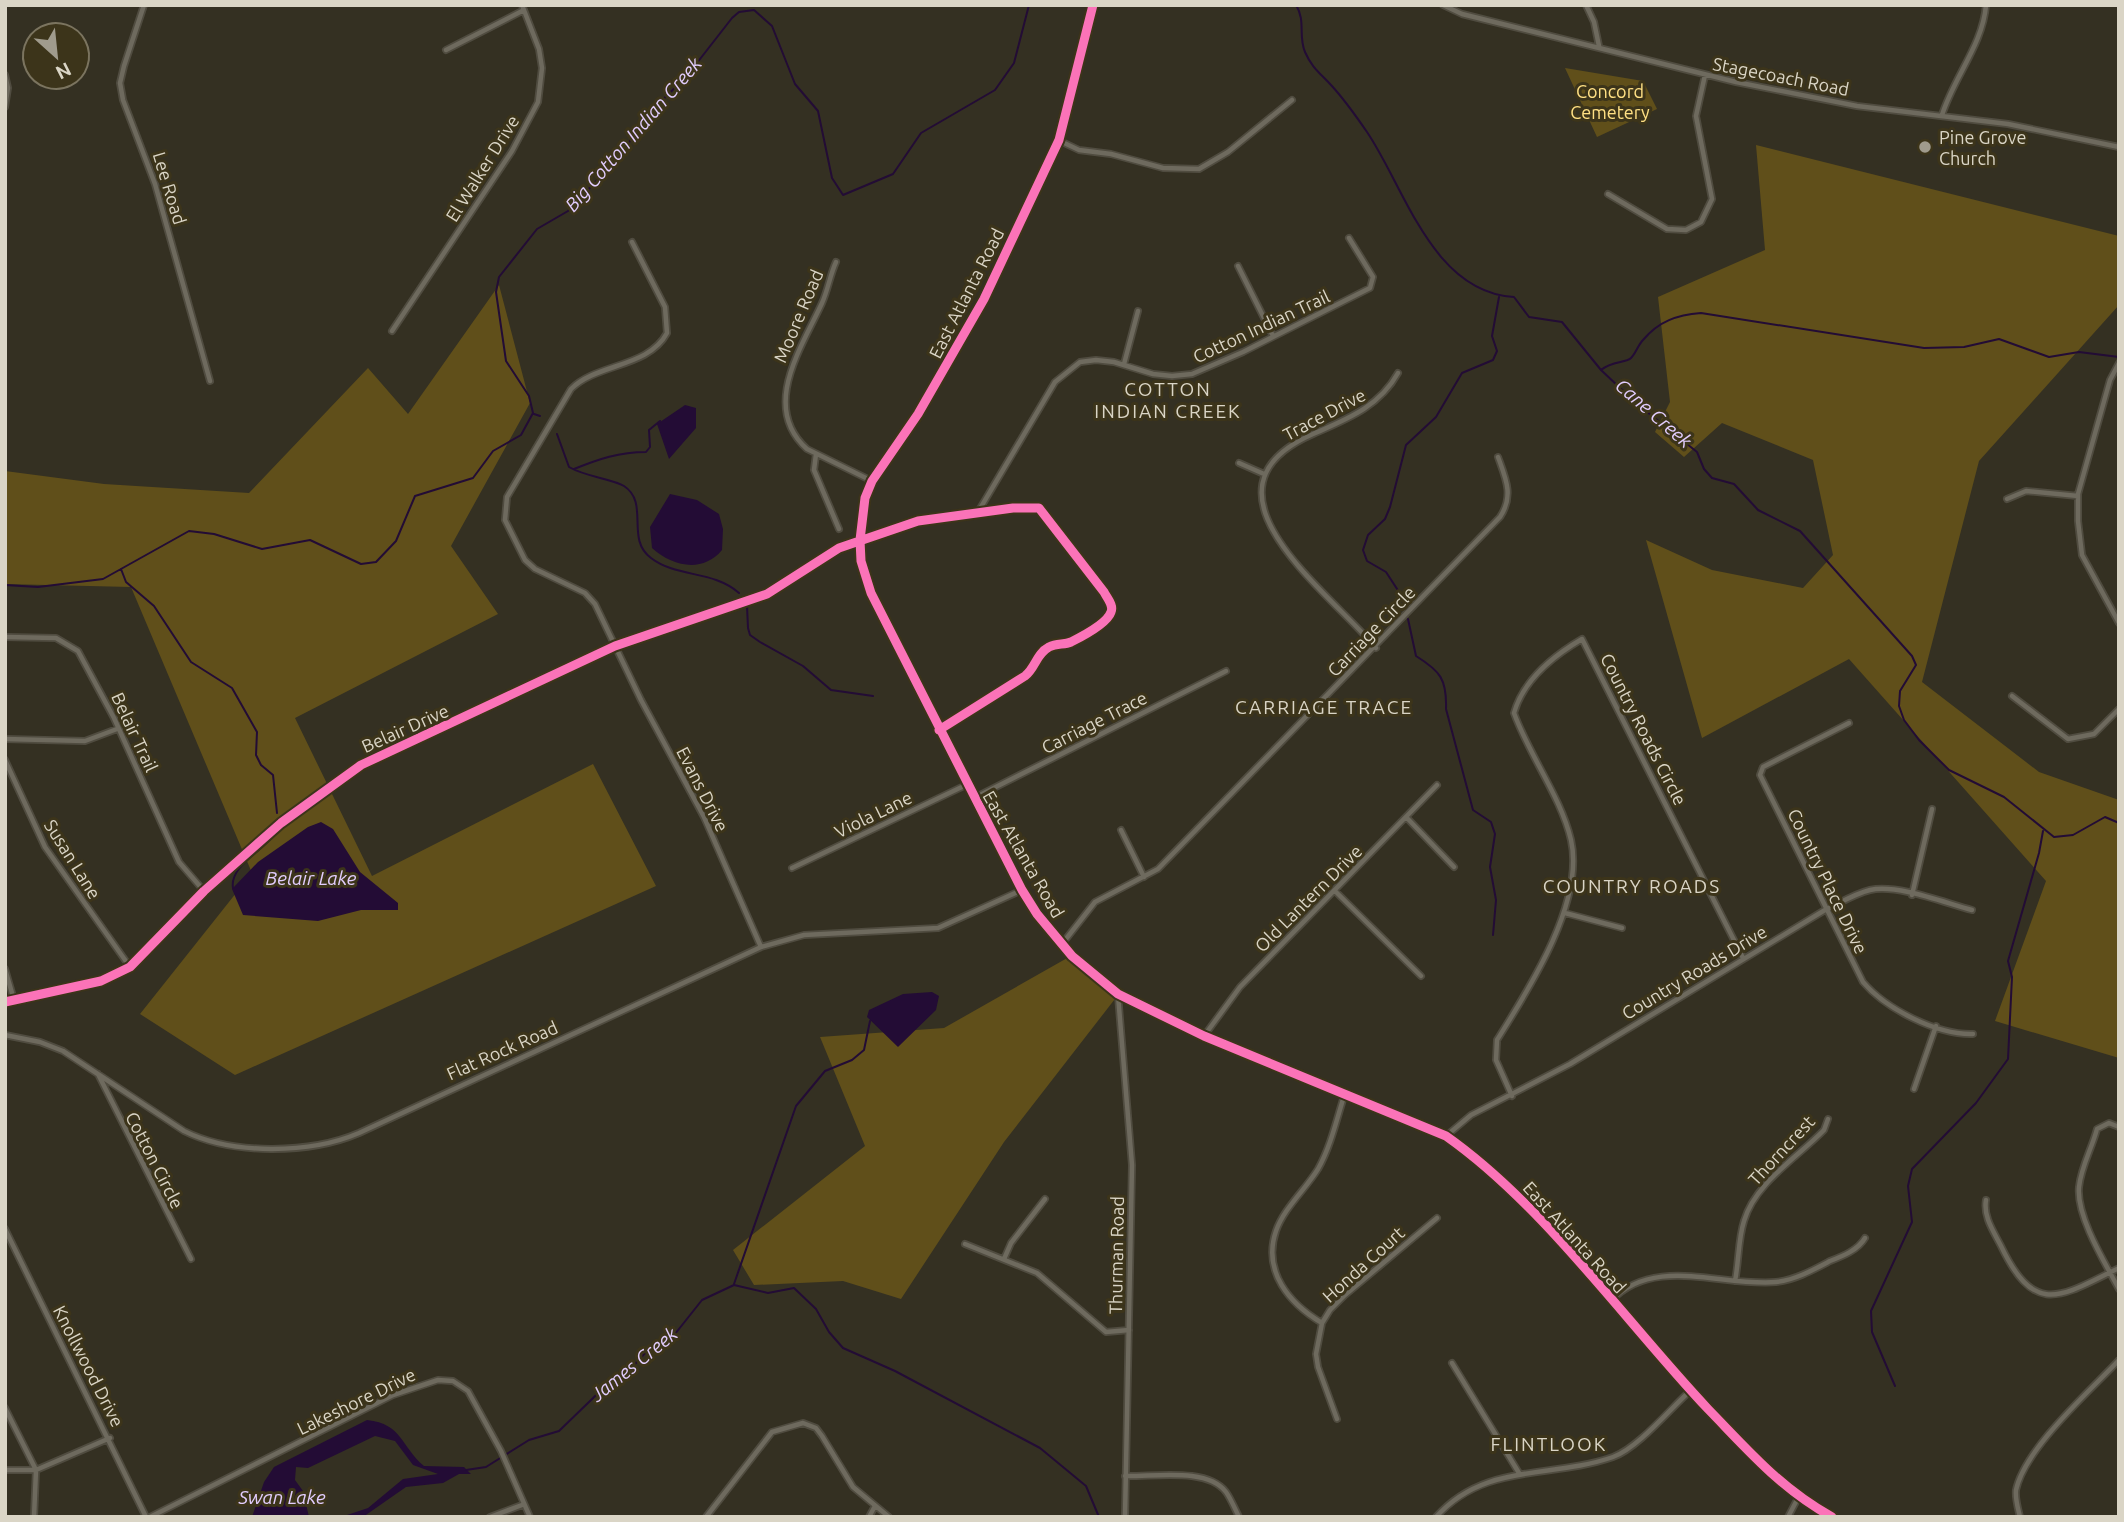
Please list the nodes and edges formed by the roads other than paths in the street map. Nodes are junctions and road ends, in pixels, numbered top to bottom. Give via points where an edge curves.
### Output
1 (144, 5) edge
2 (1093, 5) edge
3 (1443, 5) edge
4 (1586, 5) edge
5 (1986, 5) edge
6 (523, 8) edge
7 (1599, 46) junction
8 (446, 50) dead end
9 (5, 75) edge
10 (1705, 75) junction
11 (1292, 100) dead end
12 (5, 107) edge
13 (1942, 115) junction
14 (1057, 139) junction
15 (2119, 147) edge
16 (1608, 194) dead end
17 (1349, 238) dead end
18 (632, 243) dead end
19 (836, 262) dead end
20 (1238, 265) dead end
21 (1138, 311) dead end
22 (392, 331) dead end
23 (1273, 336) junction
24 (2119, 363) edge
25 (1124, 364) junction
26 (1398, 373) dead end
27 (210, 381) dead end
28 (816, 454) junction
29 (1498, 457) dead end
30 (1239, 463) dead end
31 (1264, 474) junction
32 (872, 481) junction
33 (2078, 496) junction
34 (2007, 499) dead end
35 (978, 512) junction
36 (839, 529) dead end
37 (860, 540) junction
38 (2117, 615) edge
39 (2119, 623) edge
40 (5, 637) edge
41 (615, 646) junction
42 (1376, 648) junction
43 (1226, 671) dead end
44 (2012, 696) dead end
45 (2119, 709) edge
46 (1849, 723) dead end
47 (117, 729) junction
48 (939, 730) junction
49 (5, 739) edge
50 (5, 760) edge
51 (966, 785) junction
52 (1437, 785) dead end
53 (974, 798) junction
54 (1931, 809) dead end
55 (1407, 818) junction
56 (1121, 830) dead end
57 (1454, 867) dead end
58 (792, 868) dead end
59 (1144, 877) junction
60 (1023, 890) junction
61 (204, 891) junction
62 (1335, 891) junction
63 (1912, 895) junction
64 (1825, 910) junction
65 (1972, 910) dead end
66 (1565, 913) junction
67 (1622, 928) dead end
68 (1062, 945) junction
69 (761, 947) junction
70 (1743, 958) junction
71 (130, 967) junction
72 (5, 969) edge
73 (1421, 976) dead end
74 (1118, 994) junction
75 (14, 1000) junction
76 (5, 1002) edge
77 (1936, 1026) junction
78 (1973, 1034) dead end
79 (5, 1035) edge
80 (1204, 1037) junction
81 (98, 1073) junction
82 (1914, 1089) dead end
83 (1345, 1093) junction
84 (1511, 1096) junction
85 (1828, 1119) dead end
86 (2119, 1127) edge
87 (1446, 1136) junction
88 (1045, 1199) dead end
89 (1986, 1200) dead end
90 (1437, 1218) dead end
91 (5, 1229) edge
92 (1865, 1238) dead end
93 (965, 1244) dead end
94 (191, 1259) dead end
95 (1004, 1259) junction
96 (2119, 1268) edge
97 (2110, 1272) junction
98 (1735, 1281) junction
99 (2119, 1289) edge
100 (1611, 1301) junction
101 (1322, 1323) junction
102 (1129, 1330) junction
103 (2119, 1360) edge
104 (1452, 1363) dead end
105 (1690, 1391) junction
106 (5, 1408) edge
107 (1338, 1419) dead end
108 (110, 1438) junction
109 (5, 1469) edge
110 (36, 1470) junction
111 (1519, 1473) junction
112 (1125, 1476) junction
113 (1798, 1498) junction
114 (522, 1505) junction
115 (875, 1506) junction
116 (34, 1517) edge
117 (148, 1517) edge
118 (490, 1517) edge
119 (530, 1517) edge
120 (706, 1517) edge
121 (869, 1517) edge
122 (889, 1517) edge
123 (1125, 1517) edge
124 (1238, 1517) edge
125 (1436, 1517) edge
126 (1788, 1517) edge
127 (1832, 1517) edge
128 (2020, 1517) edge

1 - 27 street, Lee Road via 120,83 155,184
2 - 14 street, East Atlanta Road
3 - 7 street, Stagecoach Road via 1507,26
4 - 7 street
5 - 13 street via 1978,40 1950,88
6 - 8 street
6 - 22 street, El Walker Drive via 539,49 538,102 512,151
7 - 10 street, Stagecoach Road
9 - 12 street
10 - 13 street, Stagecoach Road via 1857,106
10 - 16 street via 1696,116 1712,199 1701,222 1686,230 1667,229
11 - 14 street via 1228,152 1199,169 1163,169 1079,150
13 - 15 street, Stagecoach Road
14 - 32 street, East Atlanta Road via 984,299 918,414
17 - 23 street, Cotton Indian Trail via 1373,277 1370,288
18 - 41 street, Evans Drive via 667,312 665,337 650,351 571,389 507,496 504,509 525,560 591,598
19 - 28 street, Moore Road via 786,386 792,425 802,445
20 - 23 street
21 - 25 street
23 - 25 street, Cotton Indian Trail via 1192,374 1153,374
24 - 33 street via 2110,380
25 - 35 street, Cotton Indian Trail via 1088,360 1066,371 1048,393
26 - 31 street, Trace Drive via 1383,397 1301,439 1283,451
28 - 32 street, Moore Road
28 - 36 street via 814,470
29 - 42 street, Carriage Circle via 1507,481 1508,505
30 - 31 street
31 - 42 street via 1262,495 1277,540 1301,572
32 - 37 street, East Atlanta Road
33 - 34 street via 2026,491
33 - 38 street via 2082,555
35 - 37 street, Belair Drive via 918,521
35 - 48 street, Belair Drive via 1035,508 1045,512 1104,592 1111,612 1072,641 1048,647 1025,676
37 - 41 street, Belair Drive via 816,560 767,594
37 - 48 street, East Atlanta Road via 871,593
38 - 39 street
40 - 47 street, Belair Trail via 56,638 70,645 86,662
41 - 61 street, Belair Drive via 360,765 281,823
41 - 69 street, Evans Drive via 704,817
42 - 59 street, Carriage Circle
43 - 53 street, Carriage Trace
44 - 45 street via 2068,739 2094,734
46 - 64 street, Country Place Drive via 1760,770
47 - 49 street via 85,741
47 - 61 street, Belair Trail via 179,862
48 - 51 street, East Atlanta Road
50 - 71 street, Susan Lane via 45,847
51 - 53 street, East Atlanta Road
51 - 58 street, Viola Lane
52 - 55 street, Old Lantern Drive
53 - 60 street, East Atlanta Road
54 - 63 street
55 - 57 street
55 - 62 street, Old Lantern Drive
56 - 59 street
59 - 68 street, Carriage Circle via 1095,902
60 - 68 street, East Atlanta Road
60 - 69 street, Flat Rock Road via 938,928 804,935
61 - 71 street, Belair Drive
62 - 73 street
62 - 80 street, Old Lantern Drive via 1240,987
63 - 64 street, Country Roads Drive via 1869,891
63 - 65 street, Country Roads Drive
64 - 70 street, Country Roads Drive
64 - 77 street, Country Place Drive via 1863,982 1877,999
66 - 67 street
66 - 70 street, Country Roads Circle via 1572,883 1571,840 1514,713 1530,682 1557,655 1582,639
66 - 84 street, Country Roads Circle via 1497,1040 1496,1060
68 - 74 street, East Atlanta Road
69 - 81 street, Flat Rock Road via 338,1140 251,1149 205,1141
70 - 84 street, Country Roads Drive
71 - 75 street, Belair Drive via 101,981
72 - 75 street
74 - 80 street, East Atlanta Road
74 - 102 street, Thurman Road via 1132,1165
75 - 76 street, Belair Drive
77 - 78 street, Country Place Drive
77 - 82 street
79 - 81 street, Flat Rock Road via 52,1046
80 - 83 street, East Atlanta Road
81 - 94 street, Cotton Circle
83 - 87 street, East Atlanta Road
83 - 101 street via 1325,1154 1283,1217 1273,1245 1282,1290
84 - 87 street, Country Roads Drive via 1471,1115
85 - 98 street, Thorncrest via 1824,1130 1766,1185 1749,1208
86 - 97 street via 2109,1123 2097,1129 2078,1186 2081,1212
87 - 100 street, East Atlanta Road via 1507,1185
88 - 95 street
89 - 97 street via 1985,1214 2016,1277 2031,1290 2061,1294
90 - 101 street, Honda Court via 1345,1295
91 - 108 street, Knollwood Drive
92 - 98 street via 1861,1245 1798,1277 1771,1283
93 - 95 street
95 - 102 street via 1037,1273 1106,1332
96 - 97 street
97 - 99 street
98 - 100 street via 1653,1277
100 - 105 street, East Atlanta Road
101 - 107 street, Honda Court via 1318,1367
102 - 112 street, Thurman Road
103 - 128 street via 2063,1416 2022,1476 2016,1491
104 - 111 street
105 - 111 street via 1614,1456
105 - 113 street, East Atlanta Road via 1747,1453
106 - 110 street
108 - 110 street
108 - 117 street, Knollwood Drive
109 - 110 street
110 - 116 street
111 - 125 street via 1452,1498
112 - 123 street, Thurman Road
112 - 124 street via 1207,1480 1227,1493
113 - 126 street
113 - 127 street, East Atlanta Road
114 - 117 street, Lakeshore Drive via 501,1451 468,1391 453,1381 438,1380 393,1395
114 - 118 street
114 - 119 street, Lakeshore Drive
115 - 120 street via 853,1487 816,1428 803,1423 772,1432
115 - 121 street
115 - 122 street

